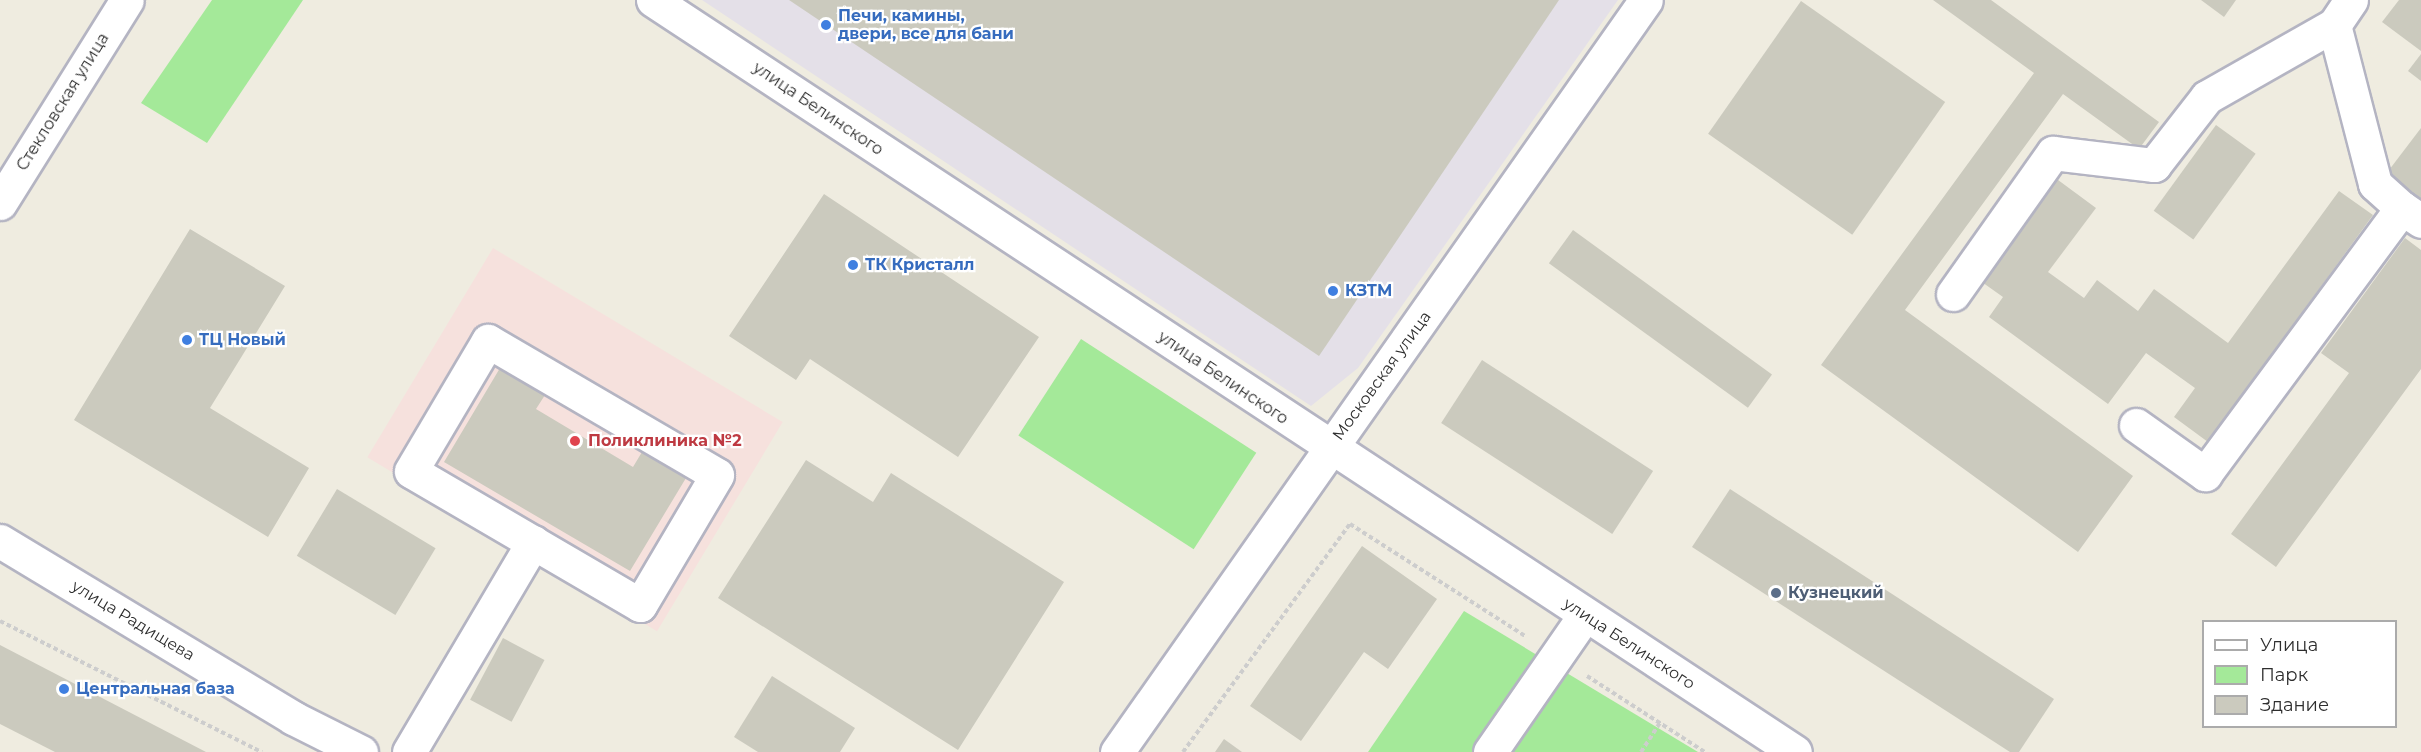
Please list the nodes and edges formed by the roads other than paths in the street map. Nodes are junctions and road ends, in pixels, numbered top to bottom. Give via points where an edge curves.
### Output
1 (127, 0) edge
2 (653, 0) edge
3 (1646, 0) edge
4 (2342, 12) edge
5 (0, 203) edge
6 (2412, 214) edge
7 (1953, 294) dead end
8 (2136, 425) dead end
9 (1329, 448) junction
10 (0, 541) edge
11 (533, 542) junction
12 (1585, 615) junction
13 (361, 752) edge
14 (409, 752) edge
15 (1117, 752) edge
16 (1490, 752) edge
17 (1795, 752) edge

1 - 5 street, Стекловская улица
2 - 9 street, улица Белинского
3 - 9 street, Московская улица
4 - 6 street via 2375,184
4 - 7 street via 2207,97 2154,165 2053,153
6 - 8 street via 2205,474
9 - 12 street, улица Белинского
9 - 15 street, Московская улица
10 - 13 street, улица Радищева via 293,718
11 - 11 street via 411,471 488,341 717,475 640,605
11 - 14 street
12 - 16 street
12 - 17 street, улица Белинского

